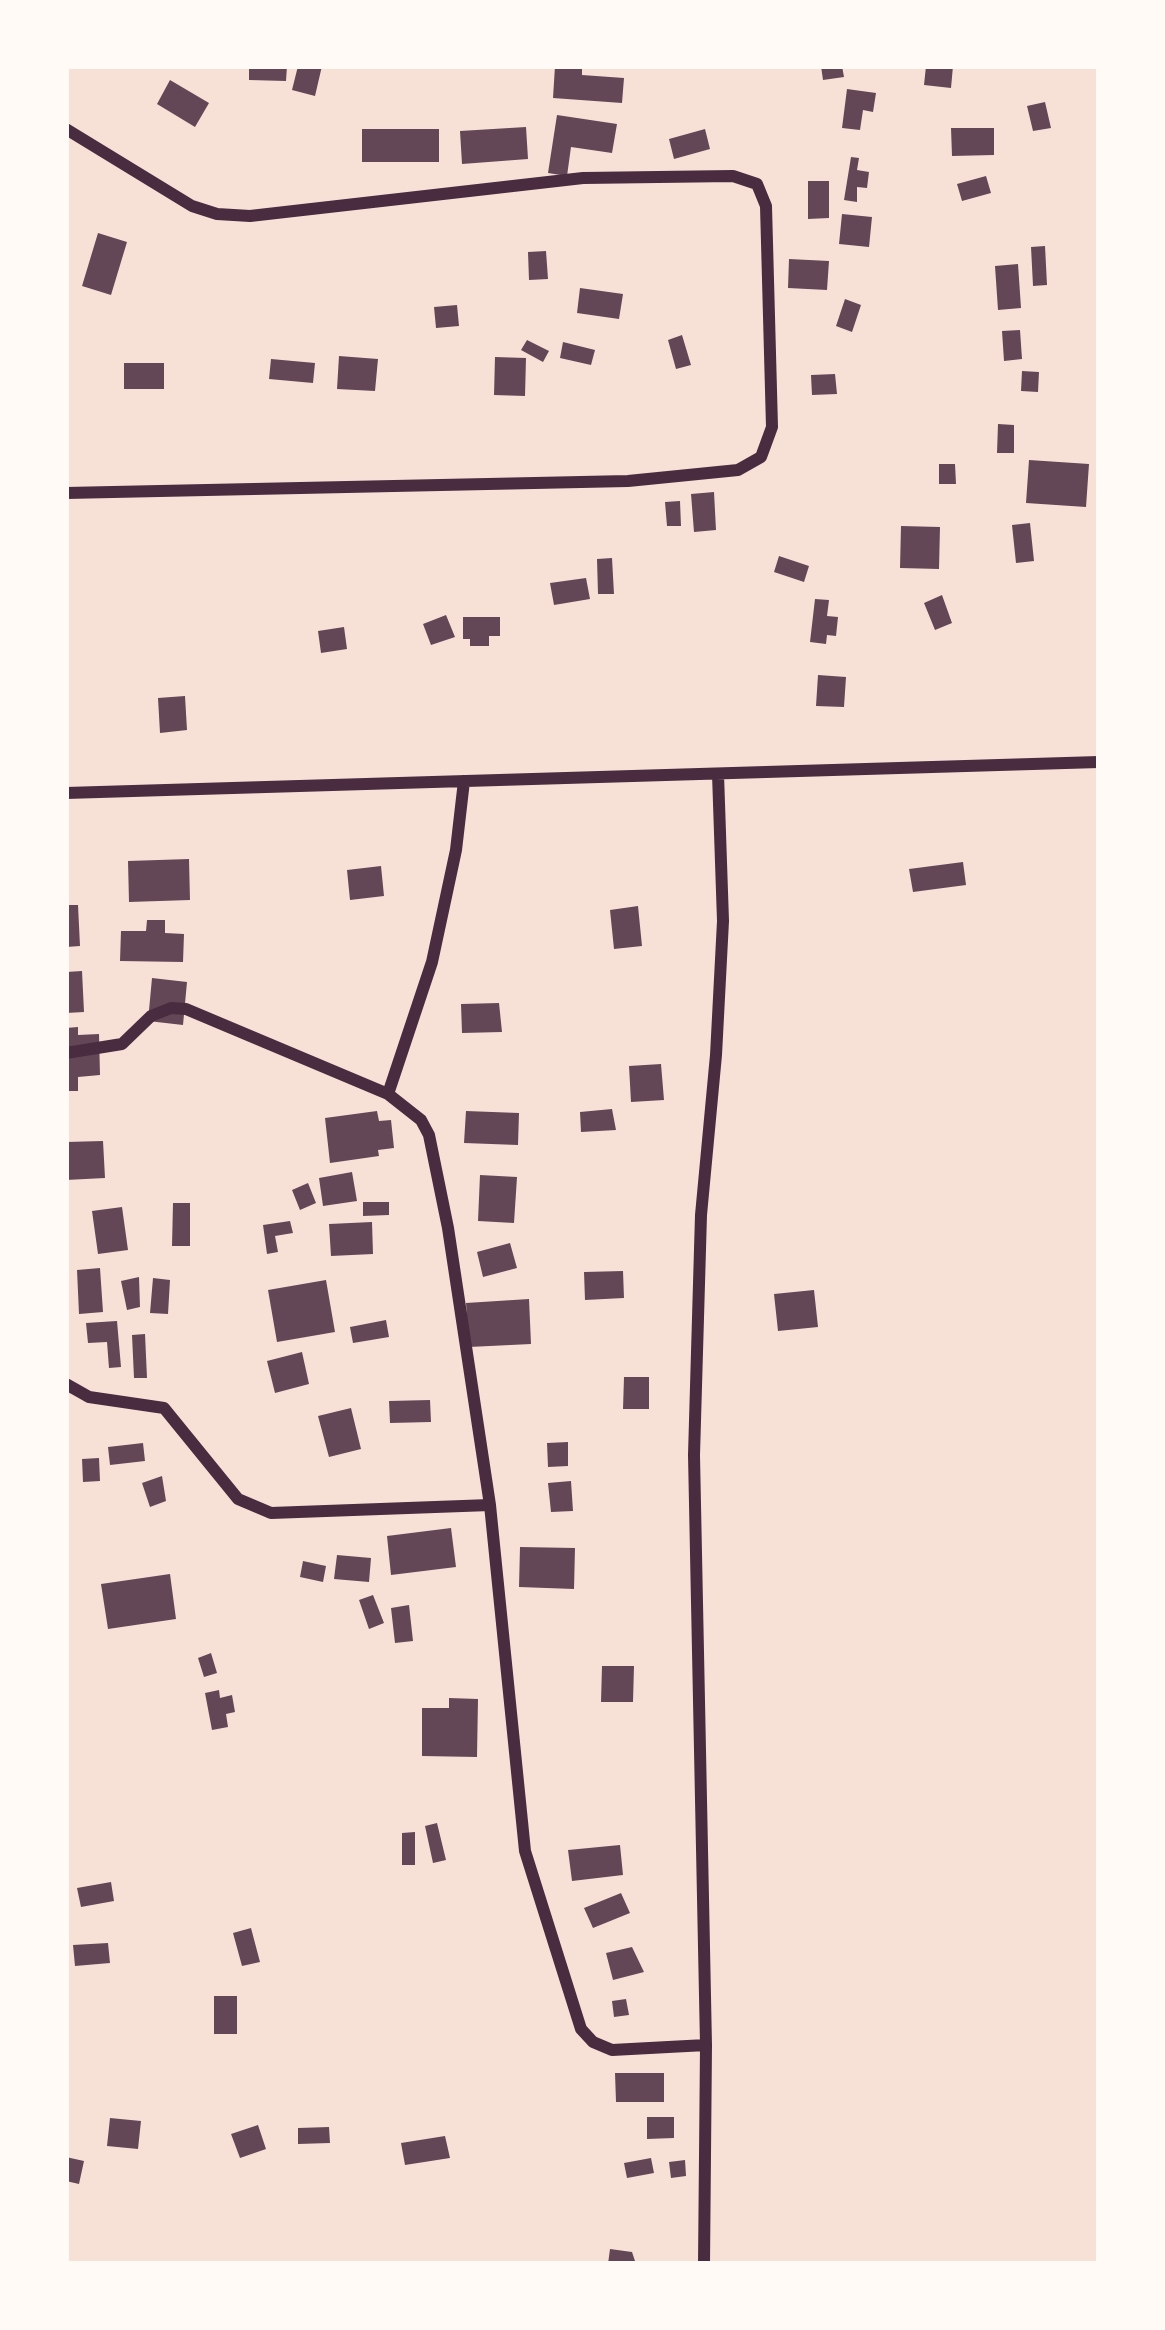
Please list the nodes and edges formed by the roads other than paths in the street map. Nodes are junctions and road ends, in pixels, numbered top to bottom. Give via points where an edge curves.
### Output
1 (66, 129) edge
2 (66, 493) edge
3 (1099, 762) edge
4 (718, 774) junction
5 (464, 781) junction
6 (66, 793) edge
7 (66, 1053) edge
8 (388, 1094) junction
9 (66, 1384) edge
10 (490, 1504) junction
11 (706, 2044) junction
12 (704, 2264) edge

1 - 2 street via 217,214 583,178 733,176 757,184 766,206 772,427 761,457 738,470 628,481
3 - 4 street
4 - 5 street
4 - 11 street via 722,921 694,1455
5 - 6 street
5 - 8 street via 432,962
7 - 8 street via 122,1044 151,1016 186,1009
8 - 10 street via 429,1135
9 - 10 street via 89,1397 164,1408 238,1499 271,1513
10 - 11 street via 525,1851 581,2029 612,2050
11 - 12 street

